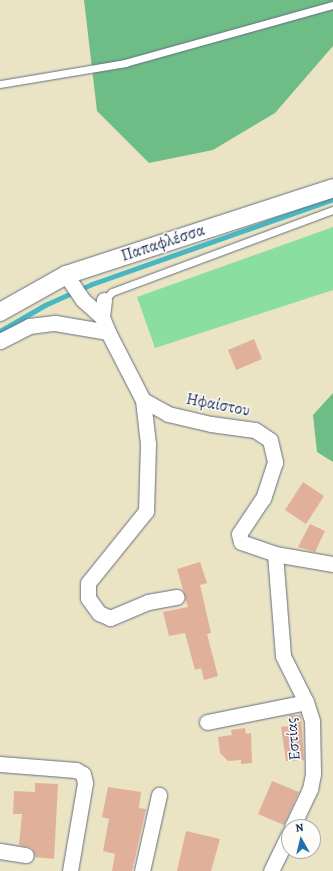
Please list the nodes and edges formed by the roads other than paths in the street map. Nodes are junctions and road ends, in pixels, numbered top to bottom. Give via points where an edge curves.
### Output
1 (333, 5) edge
2 (0, 84) edge
3 (333, 188) edge
4 (333, 210) edge
5 (70, 279) junction
6 (104, 300) joint
7 (0, 312) edge
8 (102, 317) junction
9 (108, 332) junction
10 (0, 341) edge
11 (143, 400) junction
12 (275, 554) junction
13 (333, 564) edge
14 (177, 597) dead end
15 (306, 702) junction
16 (206, 722) dead end
17 (0, 764) edge
18 (159, 795) dead end
19 (296, 819) edge
20 (281, 850) edge
21 (0, 851) edge
22 (26, 855) dead end
23 (70, 871) edge
24 (142, 871) edge
25 (271, 871) edge

1 - 2 lane via 125,64
3 - 5 street, Παπαφλέσσα
4 - 6 lane via 112,292
5 - 7 street, Παπαφλέσσα
5 - 8 street via 83,300
6 - 8 street
8 - 9 street
9 - 10 street via 55,323 29,326
9 - 11 street
11 - 12 street, Ηφαίστου via 168,414 255,430 270,440 274,449 273,470 263,498 239,534 241,542
11 - 14 street via 148,444 146,511 88,583 88,598 99,613 110,618 148,602
12 - 13 street, Ηφαίστου
12 - 15 street, Εστίας via 283,656
15 - 16 street
15 - 19 street, Εστίας via 312,721 313,774 310,790
17 - 23 street via 76,770 83,774 85,783
18 - 24 street
20 - 25 street
21 - 22 street

